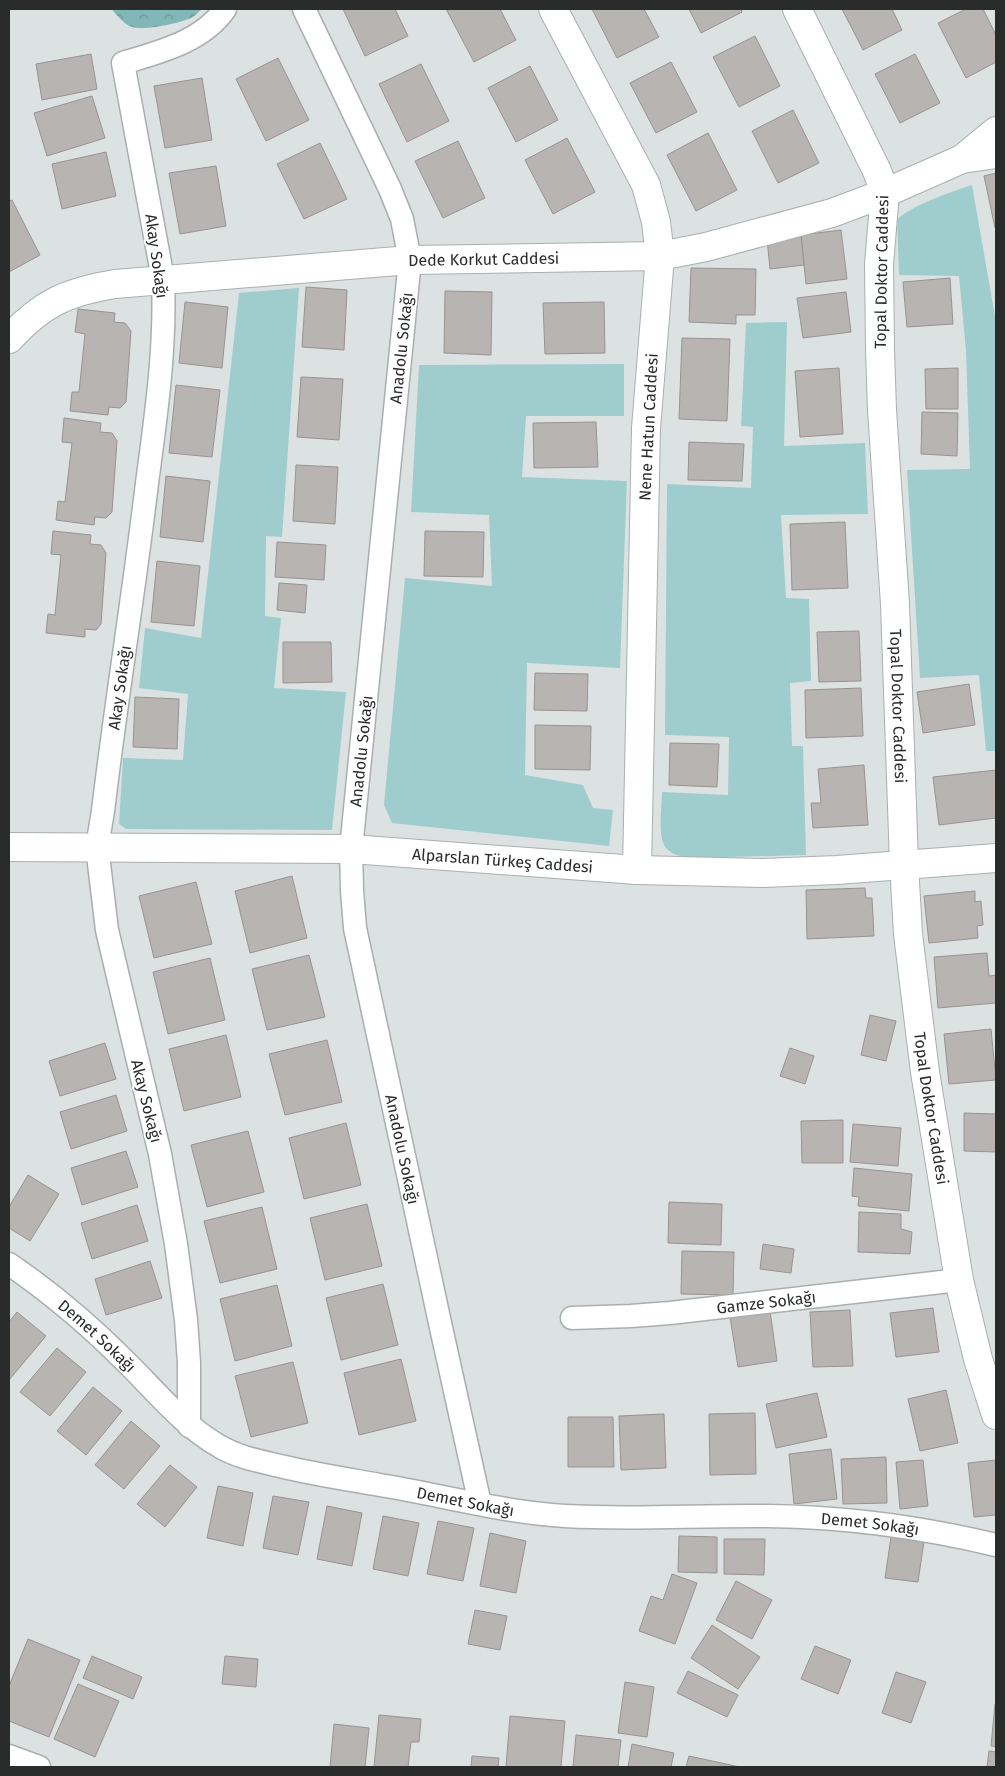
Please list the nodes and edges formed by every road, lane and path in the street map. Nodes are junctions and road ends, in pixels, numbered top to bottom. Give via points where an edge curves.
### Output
1 (225, 9) edge
2 (304, 9) edge
3 (553, 9) edge
4 (797, 9) edge
5 (996, 131) edge
6 (996, 154) edge
7 (962, 159) junction
8 (885, 193) junction
9 (660, 256) junction
10 (410, 260) junction
11 (163, 279) junction
12 (9, 340) edge
13 (9, 846) edge
14 (97, 847) junction
15 (351, 849) junction
16 (996, 858) edge
17 (904, 864) junction
18 (637, 870) junction
19 (9, 1264) edge
20 (960, 1280) junction
21 (572, 1318) dead end
22 (996, 1415) edge
23 (189, 1426) junction
24 (480, 1504) junction
25 (996, 1545) edge
26 (9, 1756) edge
27 (39, 1767) edge

1 - 11 street, Akay Sokağı via 195,36 166,50 123,63
2 - 10 street, Anadolu Sokağı via 390,189 402,219
3 - 9 street, Nene Hatun Caddesi via 646,185 656,222
4 - 8 street, Topal Doktor Caddesi
5 - 7 street, Dede Korkut Caddesi
6 - 7 street, Dede Korkut Caddesi
7 - 8 street, Dede Korkut Caddesi
8 - 9 street, Dede Korkut Caddesi via 832,213 756,235
8 - 17 street, Topal Doktor Caddesi via 879,264 880,349 895,604
9 - 10 street, Dede Korkut Caddesi
9 - 18 street, Nene Hatun Caddesi via 646,428
10 - 11 street, Dede Korkut Caddesi
10 - 15 street, Anadolu Sokağı
11 - 12 street, Dede Korkut Caddesi via 97,287 57,300 38,311
11 - 14 street, Akay Sokağı via 164,314 154,428
13 - 14 street, Alparslan Türkeş Caddesi
14 - 15 street, Alparslan Türkeş Caddesi
14 - 23 street, Akay Sokağı via 107,930 160,1154 176,1244 186,1320
15 - 18 street, Alparslan Türkeş Caddesi
15 - 24 street, Anadolu Sokağı via 355,928
16 - 17 street, Alparslan Türkeş Caddesi
17 - 18 street, Alparslan Türkeş Caddesi via 762,873
17 - 20 street, Topal Doktor Caddesi via 908,934 923,1053
19 - 23 street, Demet Sokağı via 44,1288 100,1336
20 - 21 street, Gamze Sokağı via 670,1313
20 - 22 street, Topal Doktor Caddesi via 978,1359
23 - 24 street, Demet Sokağı via 219,1446 252,1460
24 - 25 street, Demet Sokağı via 526,1512 608,1518 768,1516 852,1519 935,1531
26 - 27 street

